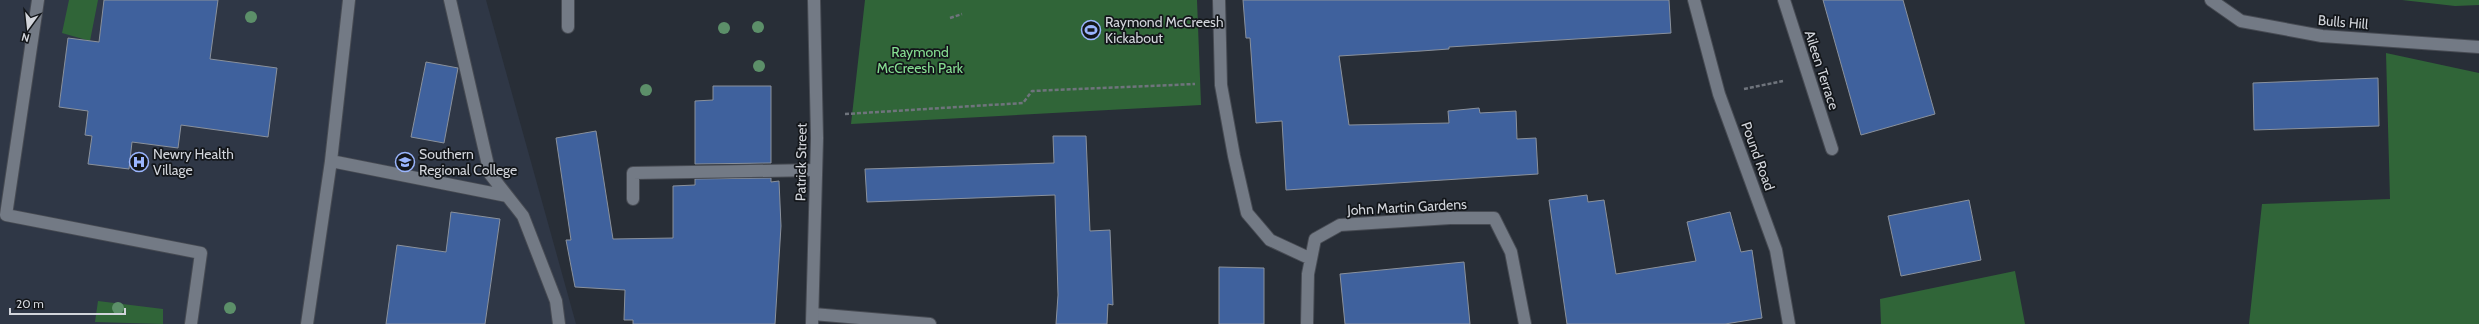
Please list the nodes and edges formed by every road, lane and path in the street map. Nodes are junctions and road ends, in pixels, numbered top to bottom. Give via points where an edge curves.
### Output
1 (38, 0) edge
2 (349, 0) edge
3 (450, 0) edge
4 (568, 0) edge
5 (814, 0) edge
6 (1218, 0) edge
7 (1694, 0) edge
8 (1784, 0) edge
9 (2211, 0) edge
10 (962, 14) dead end
11 (950, 18) dead end
12 (568, 26) dead end
13 (2479, 47) edge
14 (1221, 85) junction
15 (845, 114) dead end
16 (1832, 149) dead end
17 (331, 161) junction
18 (816, 170) junction
19 (507, 196) junction
20 (633, 199) dead end
21 (1311, 259) junction
22 (813, 319) edge
23 (191, 324) edge
24 (307, 324) edge
25 (560, 324) edge
26 (930, 324) edge
27 (1307, 324) edge
28 (1525, 324) edge
29 (1789, 324) edge

1 - 23 street via 6,215 201,253
2 - 17 street
3 - 19 street via 490,174
4 - 12 street
5 - 18 street, Patrick Street
6 - 14 street
7 - 29 street, Pound Road via 1719,94 1776,250
8 - 16 street, Aileen Terrace
9 - 13 street, Bulls Hill via 2241,21 2322,36
10 - 11 path
14 - 15 path via 1149,85 1032,91 1022,103
14 - 21 street via 1247,213 1270,240
17 - 19 street
17 - 24 street
18 - 20 street via 633,173
18 - 22 street, Patrick Street
19 - 25 street via 523,216 556,301
21 - 27 street via 1308,274
21 - 28 street, John Martin Gardens via 1315,239 1340,225 1494,218 1511,252
22 - 26 street

